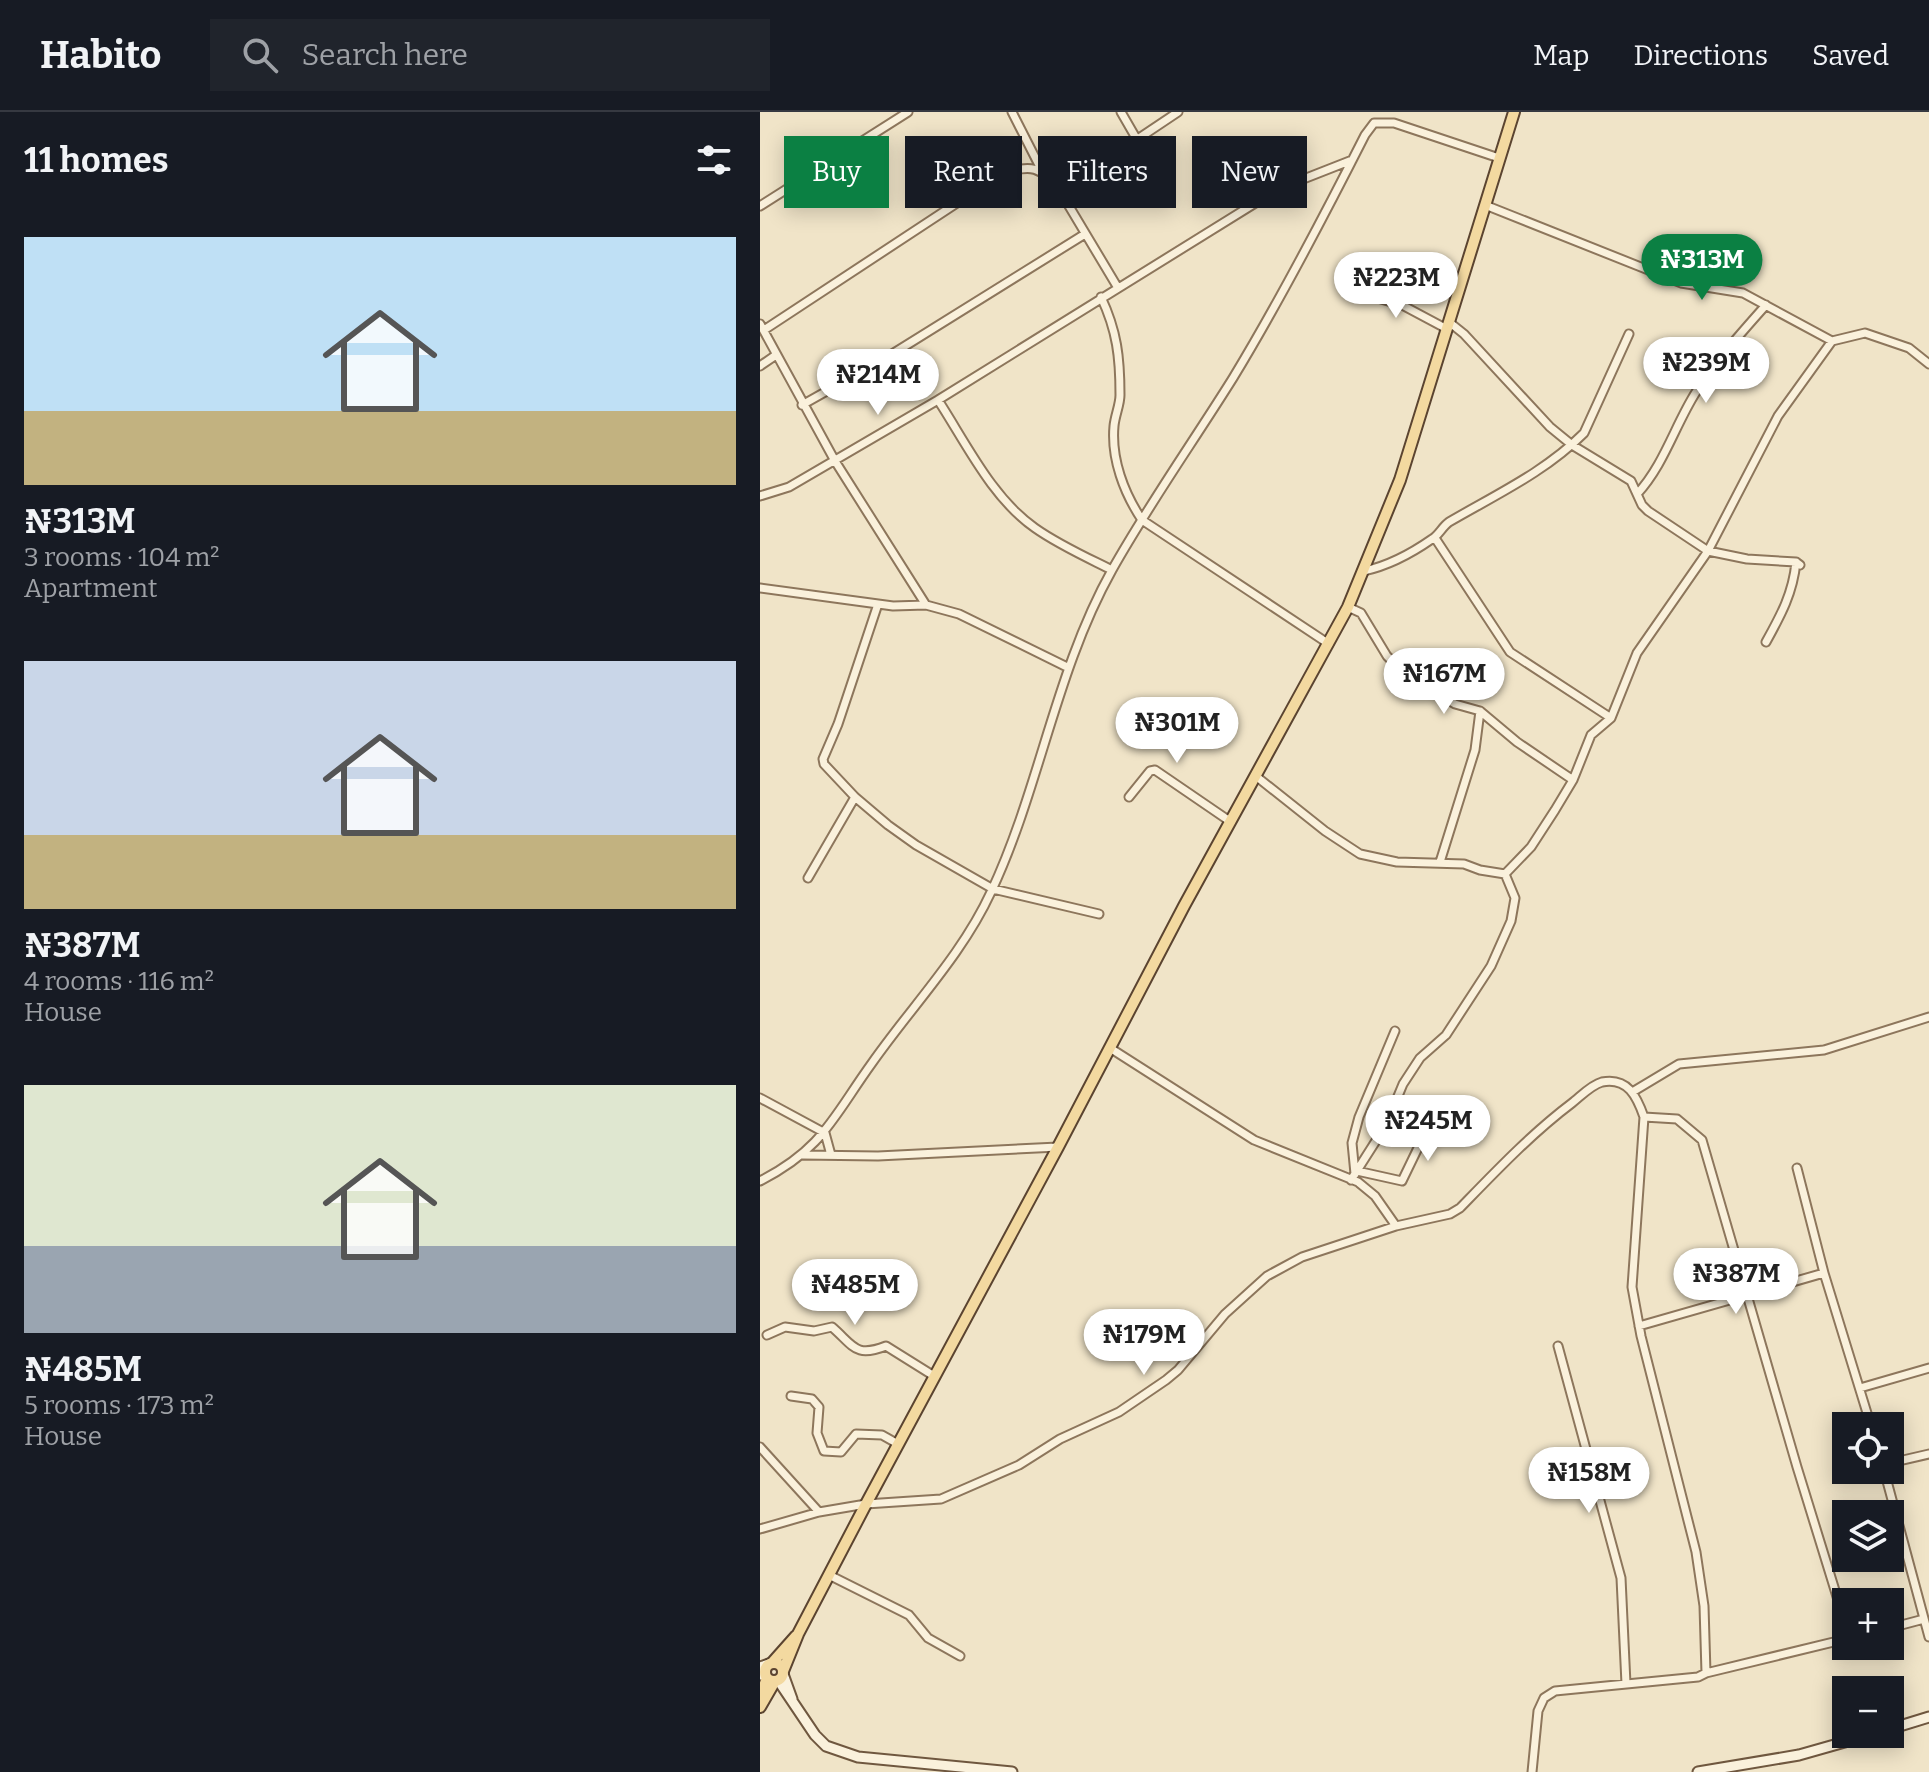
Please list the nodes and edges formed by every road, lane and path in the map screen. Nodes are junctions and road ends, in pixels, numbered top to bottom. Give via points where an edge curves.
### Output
1 (908, 112) edge
2 (1012, 112) edge
3 (1121, 112) edge
4 (1178, 112) edge
5 (1373, 112) edge
6 (1514, 112) edge
7 (1374, 123) junction
8 (1135, 136) edge
9 (1139, 136) edge
10 (1499, 158) junction
11 (1352, 160) junction
12 (1038, 163) edge
13 (1038, 170) edge
14 (1485, 205) junction
15 (760, 206) edge
16 (1070, 208) edge
17 (1085, 234) junction
18 (1118, 288) junction
19 (1353, 291) dead end
20 (1101, 297) junction
21 (1766, 305) junction
22 (1448, 326) junction
23 (762, 327) edge
24 (1629, 334) dead end
25 (1832, 341) junction
26 (776, 355) junction
27 (1929, 364) edge
28 (760, 366) edge
29 (938, 400) junction
30 (802, 405) junction
31 (1572, 445) junction
32 (835, 461) junction
33 (1637, 494) junction
34 (760, 496) edge
35 (1142, 520) junction
36 (1435, 538) junction
37 (1708, 551) junction
38 (1112, 570) junction
39 (1364, 571) junction
40 (760, 588) edge
41 (878, 604) junction
42 (926, 605) junction
43 (1348, 607) junction
44 (1766, 642) dead end
45 (1329, 644) junction
46 (1067, 667) junction
47 (1480, 711) junction
48 (1611, 718) junction
49 (1257, 777) junction
50 (1573, 780) junction
51 (855, 797) junction
52 (1129, 797) dead end
53 (1231, 822) junction
54 (1440, 862) junction
55 (1505, 874) junction
56 (808, 878) dead end
57 (993, 889) junction
58 (1099, 914) dead end
59 (1929, 1017) edge
60 (1395, 1031) dead end
61 (1110, 1048) junction
62 (1634, 1091) junction
63 (760, 1098) edge
64 (1403, 1114) dead end
65 (1644, 1117) junction
66 (825, 1133) junction
67 (1058, 1147) junction
68 (802, 1155) junction
69 (831, 1155) junction
70 (1797, 1168) dead end
71 (1354, 1175) junction
72 (760, 1181) edge
73 (1396, 1226) junction
74 (1824, 1273) junction
75 (1748, 1296) junction
76 (1639, 1326) junction
77 (767, 1335) dead end
78 (1558, 1346) dead end
79 (1929, 1368) edge
80 (934, 1376) junction
81 (1860, 1388) junction
82 (791, 1396) dead end
83 (1867, 1412) edge
84 (898, 1444) junction
85 (760, 1447) edge
86 (1929, 1454) edge
87 (1904, 1460) edge
88 (1888, 1484) edge
89 (866, 1504) junction
90 (819, 1512) junction
91 (760, 1529) edge
92 (829, 1575) junction
93 (1834, 1588) edge
94 (1924, 1619) junction
95 (1904, 1624) edge
96 (1929, 1637) edge
97 (1832, 1642) edge
98 (960, 1656) dead end
99 (771, 1673) edge
100 (1706, 1673) junction
101 (1626, 1684) junction
102 (760, 1697) edge
103 (760, 1707) edge
104 (1929, 1717) edge
105 (1904, 1725) edge
106 (1832, 1746) edge
107 (1730, 1770) edge
108 (1012, 1772) edge
109 (1532, 1772) edge
110 (1698, 1772) edge

1 - 15 street
2 - 12 street
3 - 8 street
4 - 9 street
5 - 7 street
6 - 10 main road
7 - 10 street via 1394,123
7 - 11 street
10 - 14 main road
11 - 18 street via 1278,189
11 - 35 street via 1249,350
13 - 23 street via 1026,166 1001,174
14 - 21 street via 1681,283 1743,293
14 - 22 main road
16 - 17 street
17 - 18 street
17 - 30 street
18 - 20 street
19 - 22 street
20 - 29 street
20 - 35 street via 1119,348 1114,428 1120,478
21 - 25 street
21 - 33 street via 1695,393
22 - 31 street via 1464,334
22 - 39 main road via 1400,480
23 - 26 street
24 - 31 street via 1584,433
25 - 27 street via 1865,333 1909,348
25 - 37 street via 1778,416
26 - 28 street
26 - 30 street
29 - 32 street
29 - 38 street via 990,481 1017,512 1035,528
30 - 32 street
31 - 33 street via 1631,481
31 - 36 street via 1529,478 1445,525
32 - 34 street via 789,487
32 - 42 street
33 - 37 street via 1648,511
35 - 38 street
35 - 45 street
36 - 39 street
36 - 48 street via 1510,652
37 - 44 street via 1798,564 1785,607
37 - 48 street via 1637,653
38 - 46 street
39 - 43 main road
40 - 41 street
41 - 42 street
41 - 51 street via 823,759
42 - 46 street via 978,621
43 - 45 main road
43 - 47 street via 1361,613 1387,656 1406,675 1455,704
45 - 49 main road
46 - 57 street
47 - 50 street
47 - 54 street via 1475,750
48 - 50 street via 1591,735
49 - 53 main road
49 - 54 street via 1360,854 1397,862
50 - 55 street via 1531,847
51 - 56 street
51 - 57 street via 916,845
52 - 53 street via 1155,770
53 - 61 main road
54 - 55 street
55 - 71 street via 1515,898 1491,966 1446,1035 1420,1058
57 - 58 street
57 - 66 street via 965,939
59 - 62 street via 1824,1050 1679,1064
60 - 71 street via 1359,1117 1352,1143
61 - 67 main road
61 - 71 street via 1254,1140
62 - 65 street
62 - 73 street via 1601,1082 1541,1127 1460,1208
63 - 66 street
64 - 71 street via 1431,1121 1402,1181
65 - 75 street via 1677,1119 1702,1140
65 - 76 street via 1633,1275
66 - 68 street
66 - 69 street
67 - 69 street
67 - 80 main road
68 - 69 street
68 - 72 street
70 - 74 street
71 - 73 street
73 - 89 street via 1302,1257 1267,1276 1166,1380 1119,1412 1019,1465 941,1499
74 - 75 street
74 - 81 street
75 - 76 street
75 - 93 street
76 - 100 street via 1696,1552
77 - 80 street via 785,1327 832,1327 853,1349 868,1353 886,1346
78 - 101 street via 1621,1578
79 - 81 street
80 - 84 main road
81 - 83 street
82 - 84 street via 812,1399 819,1407 817,1433 824,1451 841,1452 856,1434 882,1435
84 - 89 main road
85 - 90 street
86 - 87 street
88 - 94 street
89 - 90 street
89 - 92 main road
90 - 91 street
92 - 98 street via 909,1615 928,1638
92 - 99 main road
94 - 95 street
94 - 96 street
97 - 100 street
99 - 102 main road
99 - 103 main road
99 - 108 main road via 815,1735 846,1755
100 - 101 street
101 - 109 street via 1555,1691 1544,1698
104 - 105 main road
106 - 107 main road
107 - 110 main road

